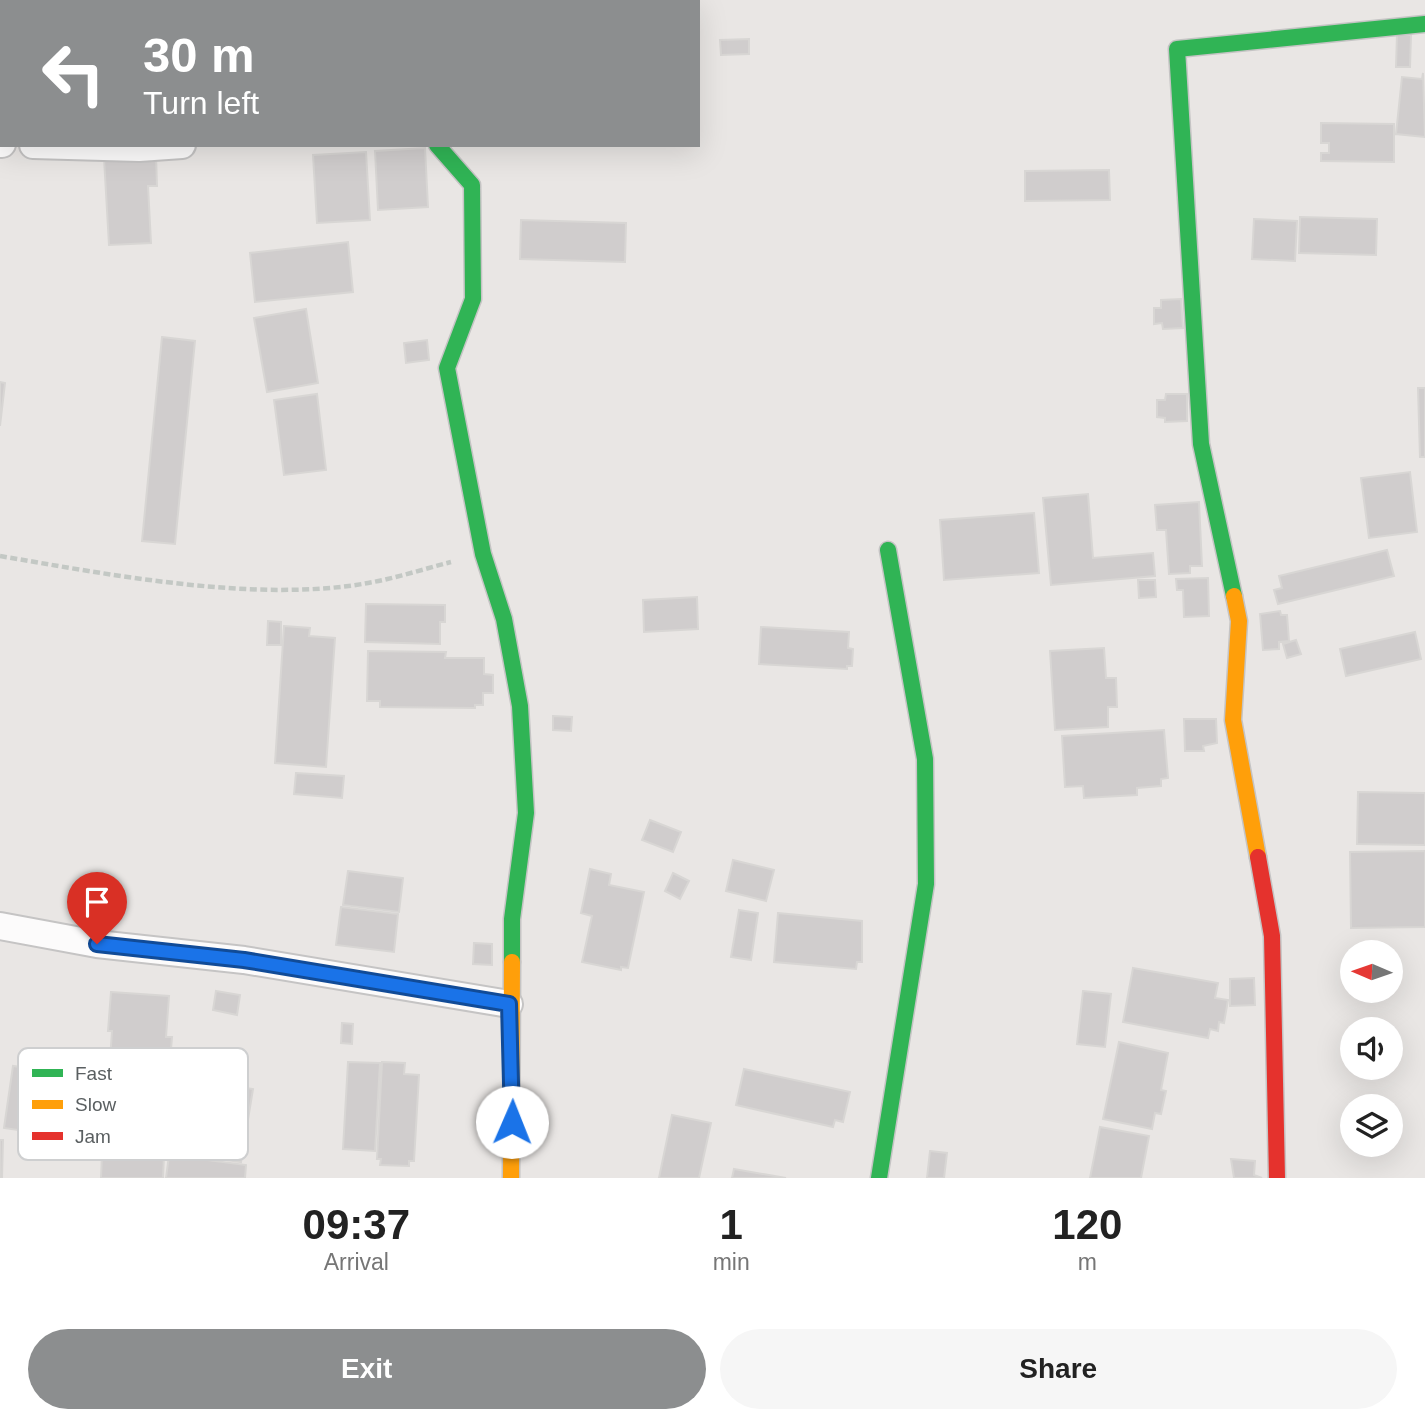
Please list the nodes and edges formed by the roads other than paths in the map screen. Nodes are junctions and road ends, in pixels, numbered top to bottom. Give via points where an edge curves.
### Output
1 (1425, 24) edge
2 (104, 147) edge
3 (153, 147) edge
4 (439, 147) edge
5 (888, 550) dead end
6 (0, 926) edge
7 (509, 1004) junction
8 (510, 1178) edge
9 (878, 1178) edge
10 (1277, 1178) edge

1 - 10 street via 1177,49 1201,444 1239,621 1233,720 1272,936
2 - 3 street
4 - 7 street via 472,185 473,299 447,368 483,554 504,619 520,706 526,813 512,919
5 - 9 street via 925,759 926,884
6 - 7 street
7 - 8 street

